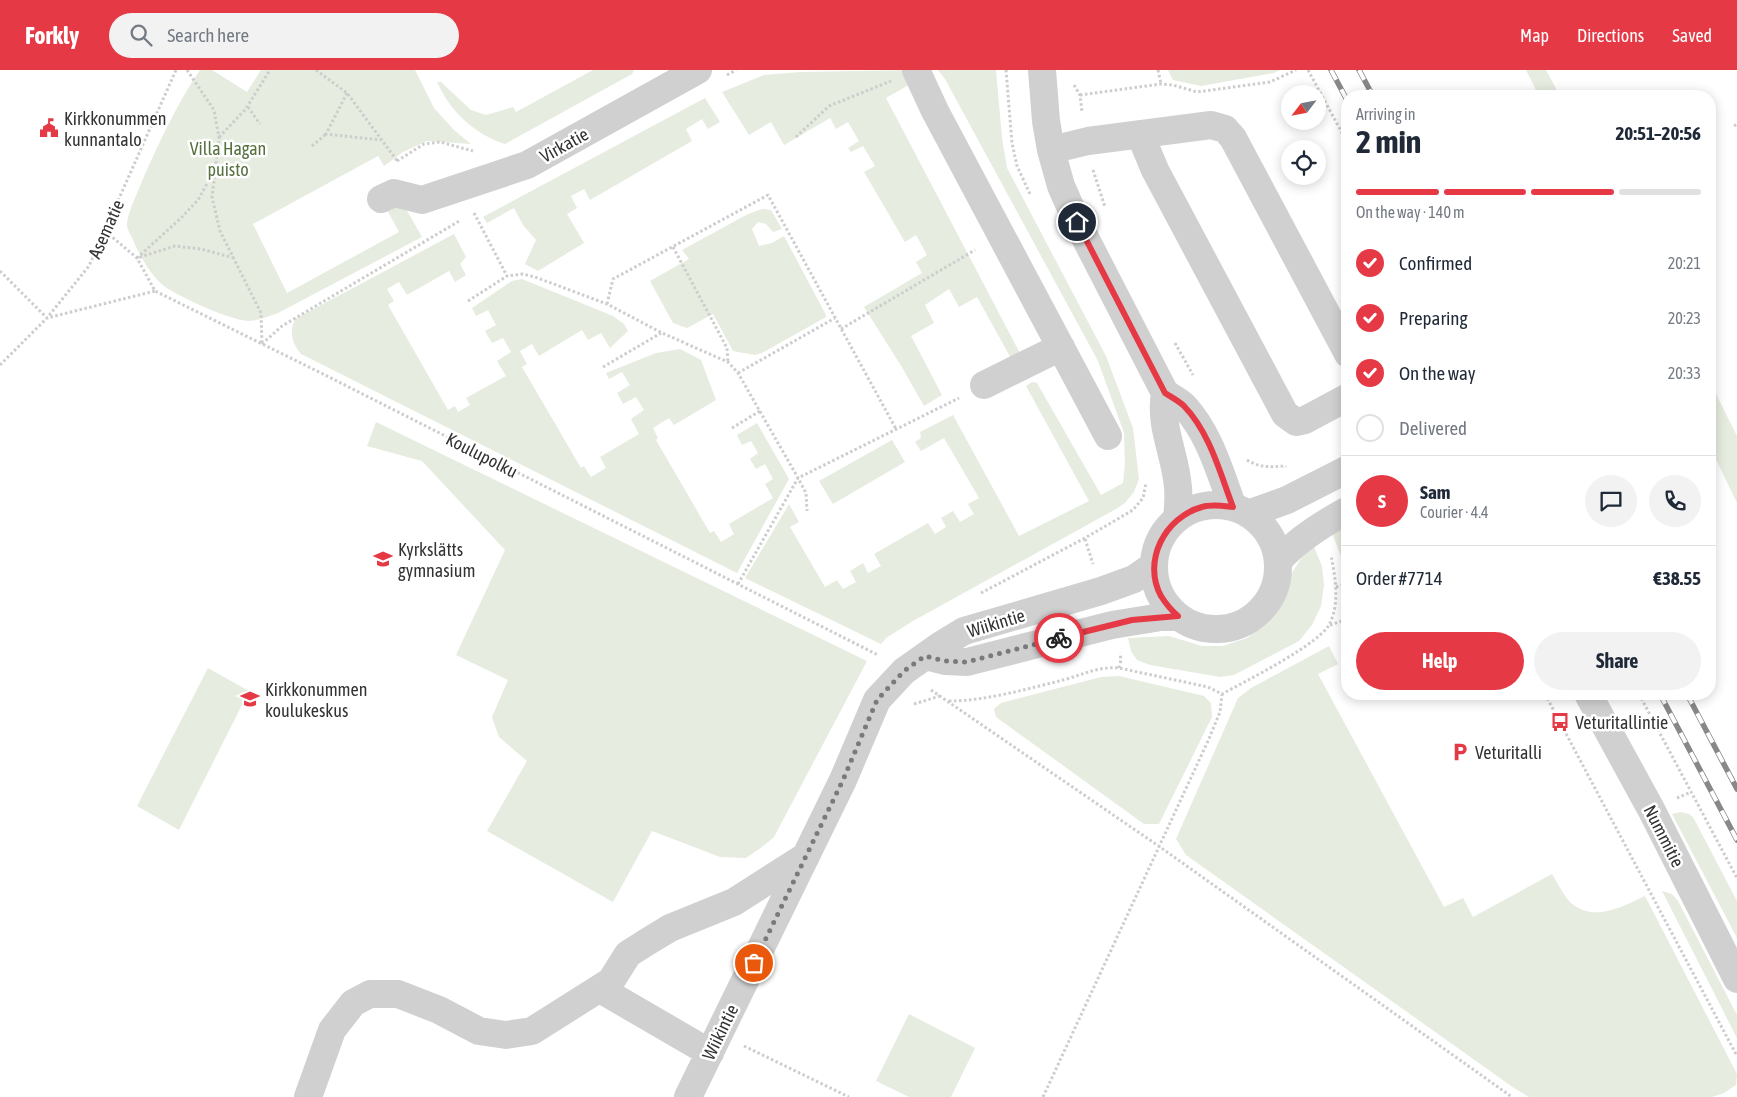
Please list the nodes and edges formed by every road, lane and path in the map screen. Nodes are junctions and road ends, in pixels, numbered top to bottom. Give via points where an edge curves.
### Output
1 (176, 70) edge
2 (187, 70) edge
3 (270, 70) edge
4 (316, 70) edge
5 (698, 70) edge
6 (1006, 70) edge
7 (1042, 70) edge
8 (1158, 70) edge
9 (1296, 70) edge
10 (1308, 70) edge
11 (916, 71) edge
12 (660, 79) edge
13 (1073, 79) dead end
14 (1162, 84) junction
15 (347, 93) junction
16 (1080, 96) junction
17 (247, 106) junction
18 (1083, 118) dead end
19 (260, 124) dead end
20 (1341, 131) edge
21 (326, 134) junction
22 (1140, 134) junction
23 (796, 137) dead end
24 (219, 138) junction
25 (381, 140) junction
26 (312, 146) dead end
27 (1051, 150) junction
28 (477, 151) dead end
29 (397, 161) junction
30 (215, 168) junction
31 (1093, 168) dead end
32 (381, 199) dead end
33 (422, 200) junction
34 (1034, 200) dead end
35 (1106, 210) dead end
36 (105, 231) junction
37 (1002, 235) junction
38 (673, 247) junction
39 (137, 258) junction
40 (234, 258) junction
41 (0, 271) edge
42 (507, 276) junction
43 (155, 291) junction
44 (468, 301) dead end
45 (607, 304) junction
46 (47, 318) junction
47 (835, 318) junction
48 (841, 329) junction
49 (662, 333) junction
50 (1172, 336) dead end
51 (1341, 341) edge
52 (262, 344) junction
53 (1061, 347) junction
54 (728, 362) junction
55 (0, 365) edge
56 (602, 367) dead end
57 (738, 372) junction
58 (1195, 378) dead end
59 (984, 385) joint
60 (1165, 393) junction
61 (1341, 401) edge
62 (760, 411) junction
63 (732, 428) dead end
64 (896, 429) junction
65 (1108, 436) dead end
66 (1245, 458) dead end
67 (1288, 473) dead end
68 (1341, 473) edge
69 (798, 478) junction
70 (1146, 478) dead end
71 (807, 511) dead end
72 (1241, 511) junction
73 (1341, 514) edge
74 (1177, 519) junction
75 (1085, 538) junction
76 (1327, 547) dead end
77 (1278, 561) junction
78 (1154, 566) junction
79 (1096, 570) dead end
80 (738, 584) junction
81 (1341, 585) edge
82 (1336, 587) junction
83 (976, 596) dead end
84 (1178, 616) junction
85 (1341, 621) edge
86 (1330, 625) junction
87 (884, 651) dead end
88 (925, 656) junction
89 (1222, 694) junction
90 (940, 696) dead end
91 (1548, 700) edge
92 (1591, 700) edge
93 (1642, 700) edge
94 (947, 701) junction
95 (1160, 847) junction
96 (806, 856) junction
97 (1737, 878) edge
98 (1737, 979) edge
99 (600, 989) junction
100 (736, 1043) dead end
101 (710, 1053) junction
102 (1737, 1056) edge
103 (308, 1097) edge
104 (688, 1097) edge
105 (849, 1097) edge
106 (1043, 1097) edge
107 (1512, 1097) edge

1 - 36 path, Asematie
2 - 24 path via 214,110
3 - 17 path
4 - 15 path
5 - 12 street, Virkatie
6 - 34 path via 1013,151
7 - 27 street
8 - 14 path
9 - 14 path via 1270,82 1197,92
10 - 20 path
11 - 23 path via 829,106
11 - 37 street
12 - 33 street, Virkatie via 527,165
13 - 16 path
14 - 16 path
15 - 21 path
15 - 25 path
16 - 18 path
17 - 19 path
17 - 24 path
21 - 25 path
21 - 26 path
22 - 27 street
22 - 51 street via 1211,125 1225,129 1233,138
22 - 61 street via 1155,170 1285,414 1296,422 1305,420
24 - 30 path
25 - 29 path
27 - 60 street via 1077,222
28 - 29 path via 440,142 424,144
29 - 33 path
30 - 39 path via 198,200
30 - 40 path via 212,197 220,231
31 - 35 path
32 - 33 street via 394,193
36 - 39 path
36 - 46 path, Asematie via 89,266
37 - 48 path
37 - 53 street
38 - 45 path via 613,279
38 - 47 path via 768,195
38 - 54 path via 727,348
39 - 40 path via 175,246
39 - 43 path
40 - 52 path via 261,314
41 - 46 path
42 - 44 path
42 - 45 path via 535,276
42 - 52 path via 474,212 282,326
43 - 46 path
43 - 52 path, Koulupolku
45 - 49 path
46 - 55 path, Asematie
47 - 48 path
47 - 57 path
48 - 64 path
49 - 54 path
49 - 56 path
50 - 58 path
52 - 80 path, Koulupolku
53 - 59 street
53 - 65 street
54 - 57 path
57 - 62 path
59 - 64 path
60 - 72 street via 1183,405 1197,422
60 - 74 street via 1164,425 1178,488
62 - 63 path
62 - 69 path
64 - 69 path
66 - 67 path via 1257,466 1285,466
68 - 72 street via 1287,500
69 - 71 path via 806,493
69 - 80 path
70 - 75 path via 1143,498 1133,510
72 - 74 street via 1218,505 1204,506
72 - 77 street via 1263,526
73 - 77 street via 1292,545
74 - 78 street via 1157,548
75 - 79 path
75 - 83 path
76 - 82 path
77 - 84 street via 1278,577 1265,607 1239,625 1208,629 1192,625
78 - 84 street via 1160,594
78 - 88 street, Wiikintie via 1134,579 1101,591 964,631
80 - 87 path, Koulupolku via 879,656
81 - 82 path
82 - 86 path
84 - 88 street, Wiikintie via 1125,622 967,662
85 - 86 path
86 - 89 path via 1311,643
88 - 96 street, Wiikintie via 904,671 877,700
89 - 94 path via 1208,687 1106,666 1021,690 967,701
89 - 95 path via 1220,712
90 - 94 path
91 - 102 path
92 - 98 street, Nummitie
93 - 97 path
94 - 95 path
95 - 106 path
95 - 107 path
96 - 99 street via 734,902 670,928 628,954 612,981
96 - 101 street, Wiikintie
99 - 101 street
99 - 103 street via 532,1032 506,1035 479,1031 440,1010 398,994 370,994 353,1003 332,1030
100 - 105 path
101 - 104 street, Wiikintie

